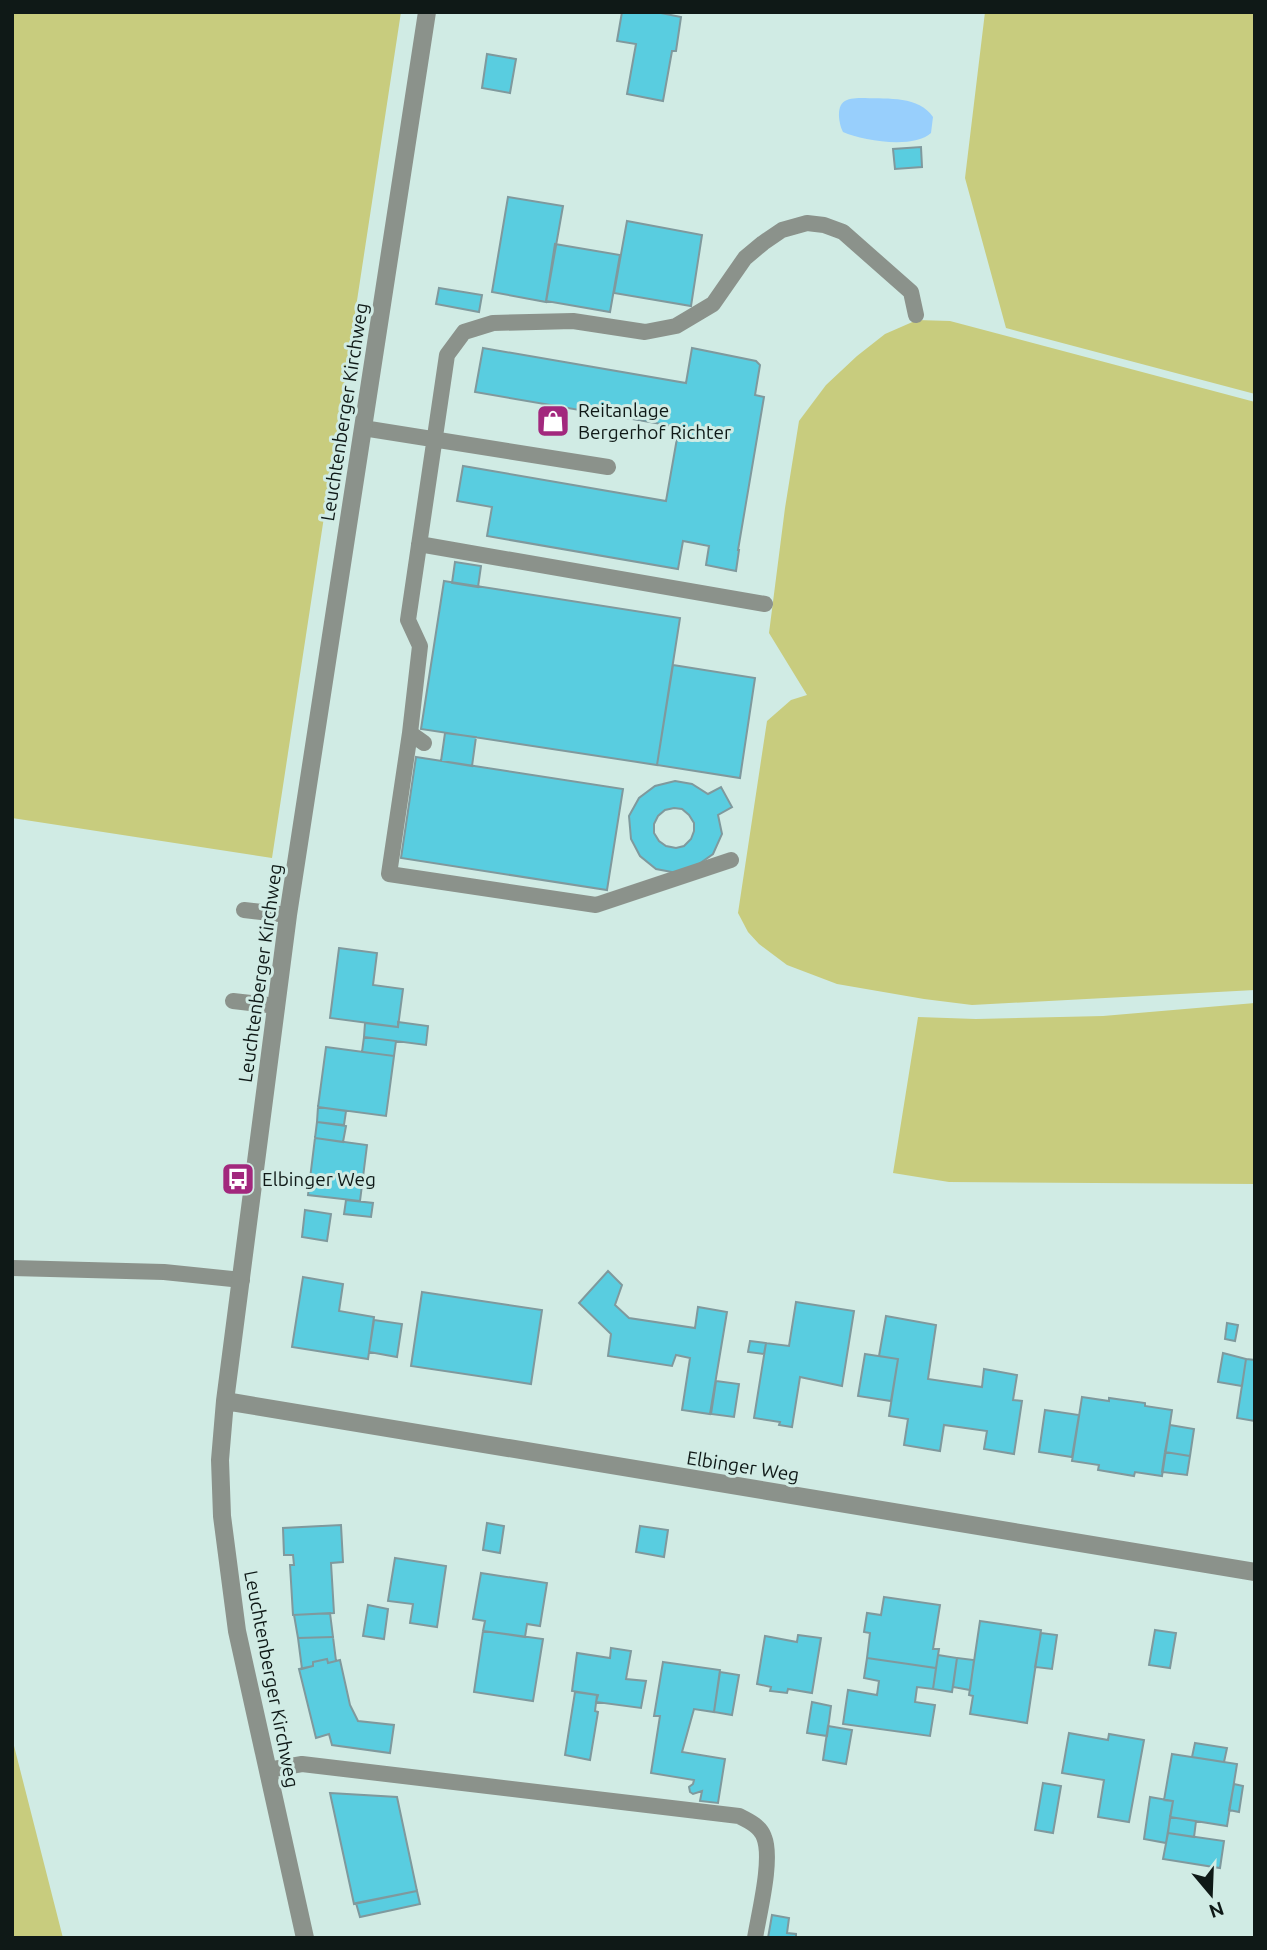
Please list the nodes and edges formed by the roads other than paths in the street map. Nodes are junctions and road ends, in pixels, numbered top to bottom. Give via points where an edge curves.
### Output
1 (427, 12) edge
2 (916, 315) dead end
3 (363, 428) junction
4 (434, 439) junction
5 (608, 467) dead end
6 (419, 544) junction
7 (765, 604) dead end
8 (411, 733) junction
9 (424, 743) dead end
10 (731, 860) dead end
11 (244, 910) dead end
12 (288, 915) junction
13 (233, 1001) dead end
14 (277, 1006) junction
15 (12, 1268) edge
16 (242, 1280) junction
17 (225, 1401) junction
18 (1255, 1572) edge
19 (268, 1770) junction
20 (305, 1938) edge
21 (755, 1938) edge

1 - 3 street, Leuchtenberger Kirchweg
2 - 4 lane via 911,292 843,232 807,223 782,230 744,258 713,304 676,326 645,332 573,321 493,323 464,332 447,355
3 - 4 lane
3 - 12 street, Leuchtenberger Kirchweg
4 - 5 lane
4 - 6 lane
6 - 7 lane
6 - 8 lane via 408,620 420,646
8 - 9 lane
8 - 10 lane via 389,874 596,905
11 - 12 lane
12 - 14 street, Leuchtenberger Kirchweg
13 - 14 lane
14 - 16 street, Leuchtenberger Kirchweg
15 - 16 lane via 164,1272
16 - 17 street, Leuchtenberger Kirchweg
17 - 18 street, Elbinger Weg
17 - 19 street, Leuchtenberger Kirchweg via 222,1516 237,1631
19 - 20 street, Leuchtenberger Kirchweg
19 - 21 lane via 302,1764 739,1816 764,1835 767,1853

